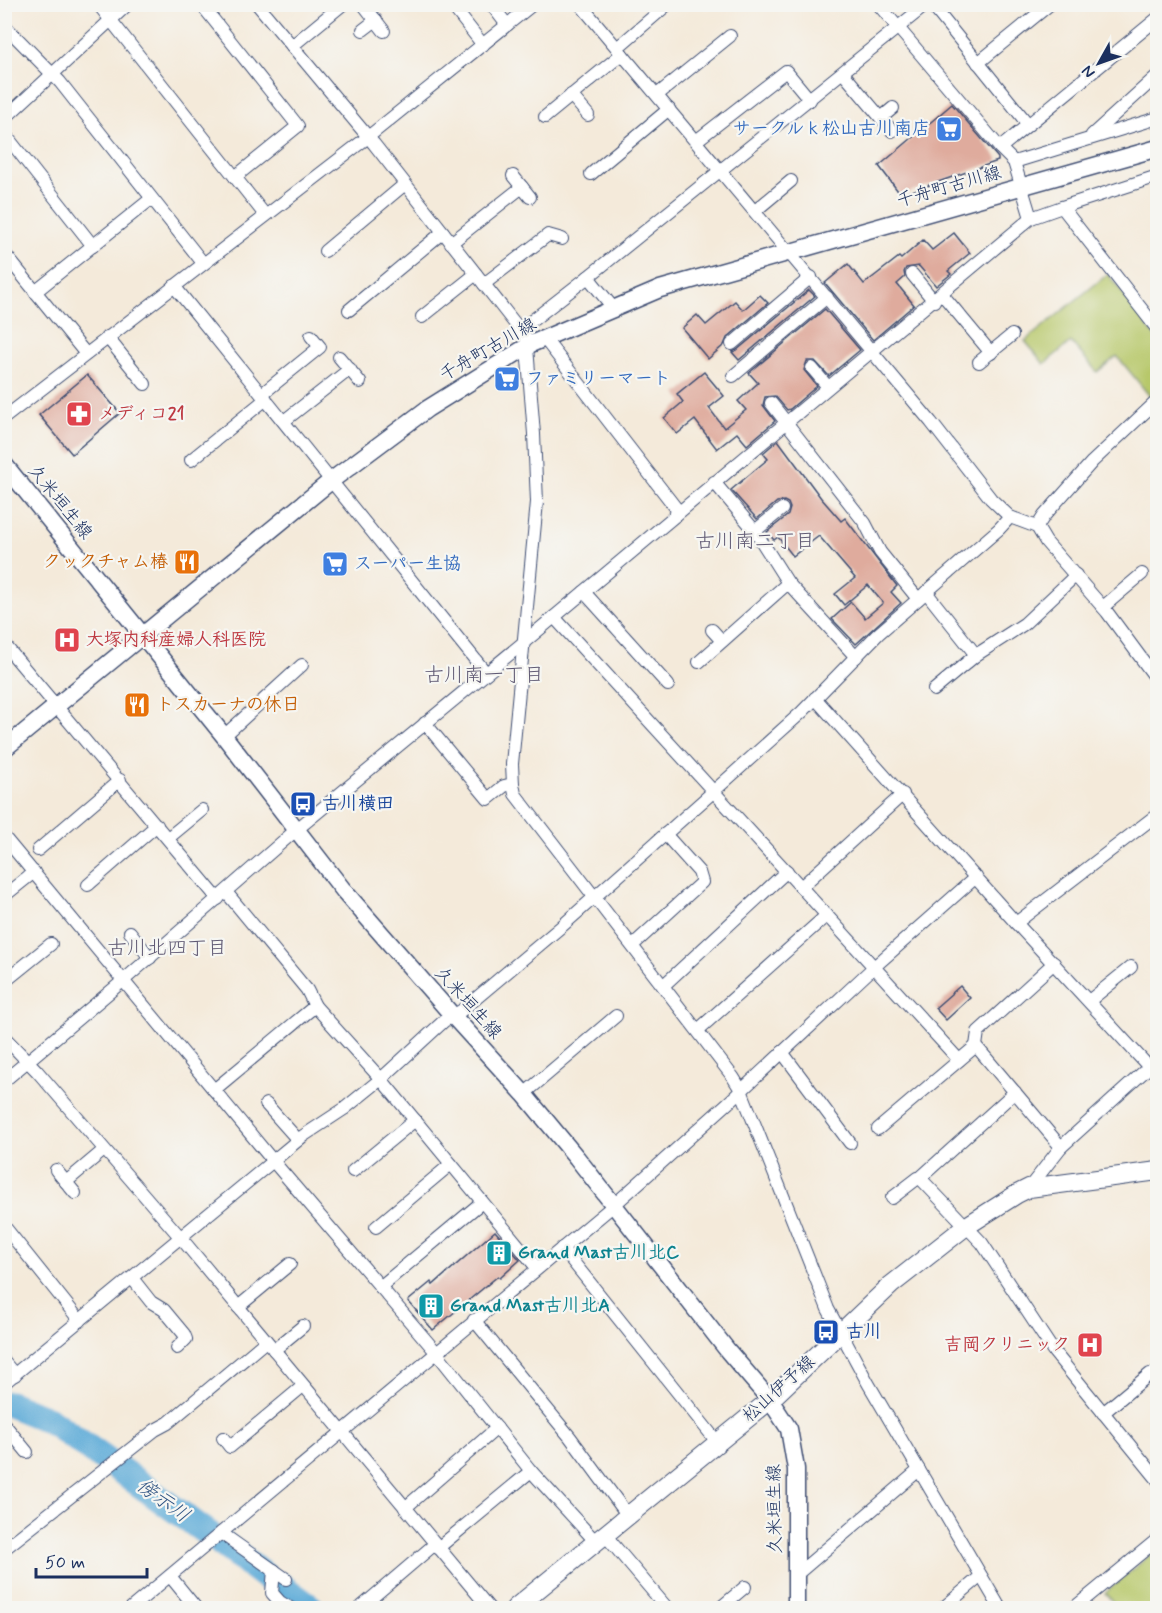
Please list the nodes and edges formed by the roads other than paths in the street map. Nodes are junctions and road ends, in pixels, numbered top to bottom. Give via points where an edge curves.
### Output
1 (98, 4) edge
2 (128, 4) edge
3 (201, 4) edge
4 (343, 4) edge
5 (363, 4) edge
6 (451, 4) edge
7 (491, 4) edge
8 (580, 4) edge
9 (668, 4) edge
10 (878, 4) edge
11 (927, 4) edge
12 (932, 4) edge
13 (1050, 4) edge
14 (259, 5) edge
15 (530, 6) edge
16 (1158, 18) edge
17 (111, 20) junction
18 (375, 20) junction
19 (4, 25) edge
20 (507, 25) junction
21 (897, 28) junction
22 (363, 30) dead end
23 (384, 31) dead end
24 (730, 36) dead end
25 (483, 45) junction
26 (292, 46) junction
27 (619, 51) junction
28 (978, 63) junction
29 (843, 73) junction
30 (52, 75) junction
31 (1158, 75) edge
32 (571, 95) junction
33 (657, 95) junction
34 (810, 100) junction
35 (893, 108) dead end
36 (669, 109) junction
37 (588, 115) dead end
38 (545, 117) dead end
39 (4, 118) edge
40 (881, 118) junction
41 (1158, 118) edge
42 (1027, 123) junction
43 (892, 131) dead end
44 (4, 133) edge
45 (368, 136) junction
46 (1088, 139) junction
47 (696, 141) junction
48 (1000, 148) junction
49 (1158, 148) edge
50 (1014, 162) junction
51 (721, 171) junction
52 (591, 174) dead end
53 (513, 176) dead end
54 (235, 177) junction
55 (1156, 177) edge
56 (791, 181) dead end
57 (405, 184) junction
58 (522, 187) junction
59 (1022, 187) junction
60 (531, 197) dead end
61 (152, 199) junction
62 (1062, 207) junction
63 (755, 211) junction
64 (265, 215) junction
65 (1031, 218) junction
66 (443, 232) junction
67 (562, 239) dead end
68 (452, 243) junction
69 (93, 246) junction
70 (325, 251) dead end
71 (4, 253) edge
72 (790, 253) junction
73 (203, 263) junction
74 (476, 274) junction
75 (912, 274) dead end
76 (588, 277) junction
77 (811, 277) junction
78 (484, 284) junction
79 (174, 286) junction
80 (35, 292) junction
81 (827, 297) junction
82 (938, 297) junction
83 (614, 309) junction
84 (349, 310) dead end
85 (422, 317) dead end
86 (520, 330) junction
87 (1158, 330) edge
88 (1012, 334) dead end
89 (311, 336) dead end
90 (107, 338) junction
91 (534, 343) junction
92 (732, 344) dead end
93 (872, 351) junction
94 (991, 353) junction
95 (86, 354) junction
96 (339, 357) dead end
97 (979, 362) dead end
98 (812, 368) dead end
99 (350, 369) junction
100 (734, 376) dead end
101 (360, 382) dead end
102 (145, 384) dead end
103 (828, 387) junction
104 (264, 397) junction
105 (1158, 400) edge
106 (771, 403) dead end
107 (4, 418) edge
108 (284, 422) junction
109 (786, 422) junction
110 (191, 460) dead end
111 (5, 466) edge
112 (332, 480) junction
113 (714, 482) junction
114 (782, 509) dead end
115 (679, 512) junction
116 (1010, 517) junction
117 (1037, 527) junction
118 (755, 531) junction
119 (1143, 574) dead end
120 (1076, 575) junction
121 (788, 583) junction
122 (584, 592) junction
123 (922, 596) junction
124 (1103, 607) junction
125 (554, 617) junction
126 (712, 630) dead end
127 (143, 636) junction
128 (722, 641) junction
129 (523, 643) junction
130 (4, 644) edge
131 (976, 655) junction
132 (856, 657) junction
133 (699, 662) dead end
134 (302, 666) dead end
135 (486, 673) junction
136 (1158, 681) edge
137 (668, 684) dead end
138 (934, 690) dead end
139 (815, 698) junction
140 (58, 706) junction
141 (425, 723) junction
142 (224, 736) junction
143 (4, 749) edge
144 (120, 780) junction
145 (513, 784) junction
146 (714, 791) junction
147 (903, 794) junction
148 (202, 810) dead end
149 (1158, 814) edge
150 (157, 825) junction
151 (40, 831) dead end
152 (296, 831) junction
153 (665, 834) junction
154 (4, 837) edge
155 (168, 838) junction
156 (48, 841) junction
157 (38, 850) dead end
158 (787, 871) junction
159 (34, 872) junction
160 (976, 877) junction
161 (88, 885) dead end
162 (801, 887) junction
163 (4, 896) edge
164 (222, 896) junction
165 (596, 897) junction
166 (827, 915) junction
167 (1016, 923) junction
168 (130, 932) dead end
169 (51, 944) dead end
170 (633, 945) junction
171 (150, 958) junction
172 (1054, 963) junction
173 (874, 966) junction
174 (1131, 967) dead end
175 (124, 980) junction
176 (4, 982) edge
177 (664, 985) junction
178 (1089, 1001) junction
179 (315, 1006) junction
180 (453, 1016) junction
181 (616, 1016) dead end
182 (698, 1030) junction
183 (4, 1037) edge
184 (976, 1046) junction
185 (782, 1052) junction
186 (959, 1060) junction
187 (28, 1061) junction
188 (1153, 1063) edge
189 (381, 1079) junction
190 (4, 1081) edge
191 (214, 1090) junction
192 (741, 1090) junction
193 (1015, 1092) junction
194 (524, 1094) junction
195 (266, 1104) dead end
196 (415, 1120) junction
197 (878, 1129) dead end
198 (298, 1140) junction
199 (850, 1143) dead end
200 (1061, 1147) junction
201 (104, 1150) junction
202 (273, 1161) junction
203 (451, 1164) junction
204 (56, 1170) dead end
205 (353, 1171) dead end
206 (1158, 1171) edge
207 (920, 1178) junction
208 (66, 1182) junction
209 (1029, 1188) junction
210 (75, 1193) dead end
211 (892, 1198) dead end
212 (482, 1202) junction
213 (614, 1205) junction
214 (4, 1226) edge
215 (376, 1227) dead end
216 (965, 1227) junction
217 (181, 1238) junction
218 (562, 1248) junction
219 (290, 1264) dead end
220 (537, 1268) junction
221 (132, 1278) junction
222 (380, 1287) junction
223 (237, 1307) junction
224 (474, 1320) junction
225 (81, 1321) junction
226 (303, 1326) dead end
227 (840, 1332) junction
228 (270, 1346) junction
229 (177, 1348) dead end
230 (436, 1352) junction
231 (4, 1362) edge
232 (1150, 1374) dead end
233 (15, 1375) junction
234 (4, 1383) edge
235 (303, 1386) junction
236 (770, 1400) junction
237 (1103, 1413) junction
238 (4, 1424) edge
239 (497, 1428) junction
240 (342, 1432) junction
241 (223, 1438) dead end
242 (718, 1443) junction
243 (27, 1452) dead end
244 (919, 1470) junction
245 (531, 1471) junction
246 (1158, 1480) edge
247 (405, 1508) junction
248 (629, 1517) junction
249 (221, 1533) junction
250 (1158, 1539) edge
251 (601, 1540) junction
252 (437, 1546) junction
253 (4, 1549) edge
254 (274, 1570) junction
255 (796, 1575) junction
256 (170, 1576) junction
257 (981, 1576) junction
258 (286, 1579) dead end
259 (745, 1587) dead end
260 (131, 1608) edge
261 (196, 1608) edge
262 (290, 1608) edge
263 (360, 1608) edge
264 (489, 1608) edge
265 (515, 1608) edge
266 (667, 1608) edge
267 (720, 1608) edge
268 (796, 1608) edge
269 (943, 1608) edge
270 (1000, 1608) edge
271 (1074, 1608) edge

1 - 17 street
2 - 17 street
3 - 54 street via 298,126
4 - 26 street
5 - 18 street
6 - 25 street
7 - 20 street
8 - 27 street
9 - 27 street
10 - 21 street
11 - 21 street
12 - 28 street
13 - 28 street
14 - 26 street
15 - 20 street
16 - 42 street
17 - 30 street
17 - 54 street
18 - 22 street
18 - 23 street
19 - 30 street
20 - 25 street
21 - 29 street
21 - 48 street
24 - 33 street
25 - 45 street
26 - 45 street
27 - 32 street
27 - 33 street
28 - 42 street
29 - 34 street
29 - 40 street
30 - 39 street
30 - 61 street
31 - 46 street
32 - 37 street
32 - 38 street
33 - 36 street
34 - 47 street via 786,71
34 - 51 street
35 - 40 street
36 - 47 street
36 - 52 street
40 - 43 street
41 - 46 street
42 - 48 street
44 - 69 street
45 - 57 street
45 - 64 street
46 - 50 street
47 - 51 street
48 - 50 street
49 - 59 main road, 千舟町古川線
50 - 59 street
51 - 63 street
51 - 76 street
53 - 58 street
54 - 64 street
55 - 62 street
56 - 63 street
57 - 66 street
57 - 70 street
58 - 60 street
58 - 68 street
59 - 65 street
59 - 72 main road, 千舟町古川線
61 - 69 street
61 - 73 street
62 - 65 street
62 - 87 street
63 - 72 street
64 - 73 street
65 - 82 street
66 - 68 street
66 - 84 street
67 - 78 street via 548,235
68 - 74 street
69 - 80 street
71 - 80 street
72 - 77 street
72 - 83 main road, 千舟町古川線 via 660,289
73 - 79 street
74 - 78 street
74 - 85 street
75 - 82 street
76 - 83 street
76 - 86 street
77 - 81 street
77 - 92 street
78 - 86 street
79 - 90 street
79 - 104 street
80 - 95 street
81 - 93 street
81 - 100 street
82 - 93 street
82 - 94 street
83 - 91 main road, 千舟町古川線
86 - 91 street
88 - 94 street
89 - 104 street via 320,347
90 - 95 street
90 - 102 street
91 - 112 main road, 千舟町古川線 via 427,409
91 - 115 street
91 - 129 street via 537,502
93 - 103 street
93 - 116 street via 991,499
94 - 97 street
95 - 107 street
96 - 99 street
98 - 103 street
99 - 101 street
99 - 108 street
103 - 109 street
104 - 108 street
104 - 110 street
105 - 117 street via 1092,462
106 - 109 street
108 - 112 street
109 - 113 street
109 - 123 street via 865,523 880,552
111 - 127 main road, 久米垣生線
112 - 127 main road, 千舟町古川線
112 - 135 street
113 - 115 street
113 - 118 street
114 - 118 street
115 - 122 street
116 - 117 street
116 - 123 street
117 - 120 street
118 - 121 street
119 - 124 street
120 - 124 street
120 - 131 street via 1024,624
121 - 128 street
121 - 132 street
122 - 125 street
122 - 137 street
123 - 131 street
123 - 132 street
124 - 136 street
125 - 129 street
125 - 146 street
126 - 128 street
127 - 140 main road, 千舟町古川線
127 - 142 main road, 久米垣生線
128 - 133 street
129 - 135 street
129 - 145 street
130 - 140 street
131 - 138 street
132 - 139 street
134 - 142 street
135 - 141 street
139 - 146 street
139 - 147 street
140 - 143 main road, 千舟町古川線
140 - 144 street
141 - 145 street via 488,799
141 - 152 street
142 - 152 main road, 久米垣生線
144 - 150 street
144 - 156 street
145 - 165 street via 515,794
146 - 153 street
146 - 158 street
147 - 160 street
147 - 162 street
148 - 155 street
149 - 167 street
150 - 155 street
150 - 161 street
151 - 156 street
152 - 164 street
152 - 180 main road, 久米垣生線
153 - 165 street
153 - 170 street via 699,872 702,882
154 - 159 street
155 - 164 street
156 - 157 street
158 - 162 street
158 - 177 street
159 - 163 street
159 - 175 street
160 - 167 street
160 - 173 street
162 - 166 street
164 - 171 street
164 - 179 street via 307,990
165 - 170 street
165 - 180 street
166 - 173 street
166 - 182 street
167 - 172 street
168 - 171 street
169 - 176 street
170 - 177 street
171 - 175 street
172 - 178 street
172 - 184 street via 978,1032
173 - 185 street
173 - 186 street
174 - 178 street
175 - 187 street
175 - 191 street
177 - 182 street
178 - 188 street
179 - 189 street
179 - 191 street
180 - 189 street
180 - 194 main road, 久米垣生線
181 - 194 street
182 - 192 street
183 - 187 street
184 - 186 street
184 - 193 street
185 - 192 street
185 - 199 street
186 - 197 street
187 - 190 street
187 - 201 street
188 - 200 street
189 - 196 street
189 - 198 street
191 - 202 street
192 - 213 street
192 - 227 street
193 - 200 street
193 - 207 street
194 - 213 main road, 久米垣生線
195 - 198 street
196 - 203 street
196 - 205 street
198 - 202 street
200 - 209 street
201 - 208 street
201 - 217 street
202 - 217 street
202 - 222 street
203 - 212 street
203 - 215 street
204 - 208 street
206 - 209 main road, 松山伊予線
207 - 211 street
207 - 216 street
208 - 210 street
209 - 216 main road, 松山伊予線
212 - 220 street
212 - 222 street
213 - 218 street
213 - 236 main road, 久米垣生線
214 - 225 street
216 - 227 main road, 松山伊予線
216 - 237 street via 982,1243 1054,1352
217 - 221 street
217 - 223 street
218 - 220 street
218 - 242 street
219 - 223 street
220 - 224 street
221 - 225 street
221 - 229 street via 184,1335 186,1339
222 - 230 street
223 - 228 street
224 - 230 street
224 - 248 street via 570,1437
225 - 233 street
226 - 228 street
227 - 236 main road, 松山伊予線
227 - 244 street
228 - 235 street
228 - 253 street
230 - 239 street
230 - 240 street
231 - 233 street
232 - 237 street
233 - 234 street
235 - 240 street
235 - 241 street via 230,1447
236 - 242 main road, 松山伊予線
236 - 255 main road, 久米垣生線 via 789,1429 796,1469
237 - 246 street
238 - 243 street
239 - 245 street
239 - 247 street
240 - 247 street
240 - 249 street
242 - 248 main road, 松山伊予線
244 - 255 street
244 - 257 street
245 - 251 street
245 - 252 street
247 - 252 street
248 - 251 main road, 松山伊予線
249 - 254 street
249 - 256 street
250 - 271 street
251 - 265 main road, 松山伊予線
251 - 266 street
252 - 263 street
252 - 264 street
254 - 258 street
254 - 262 street via 272,1593
255 - 268 main road, 久米垣生線
256 - 260 street
256 - 261 street
257 - 269 street
257 - 270 street
259 - 267 street

